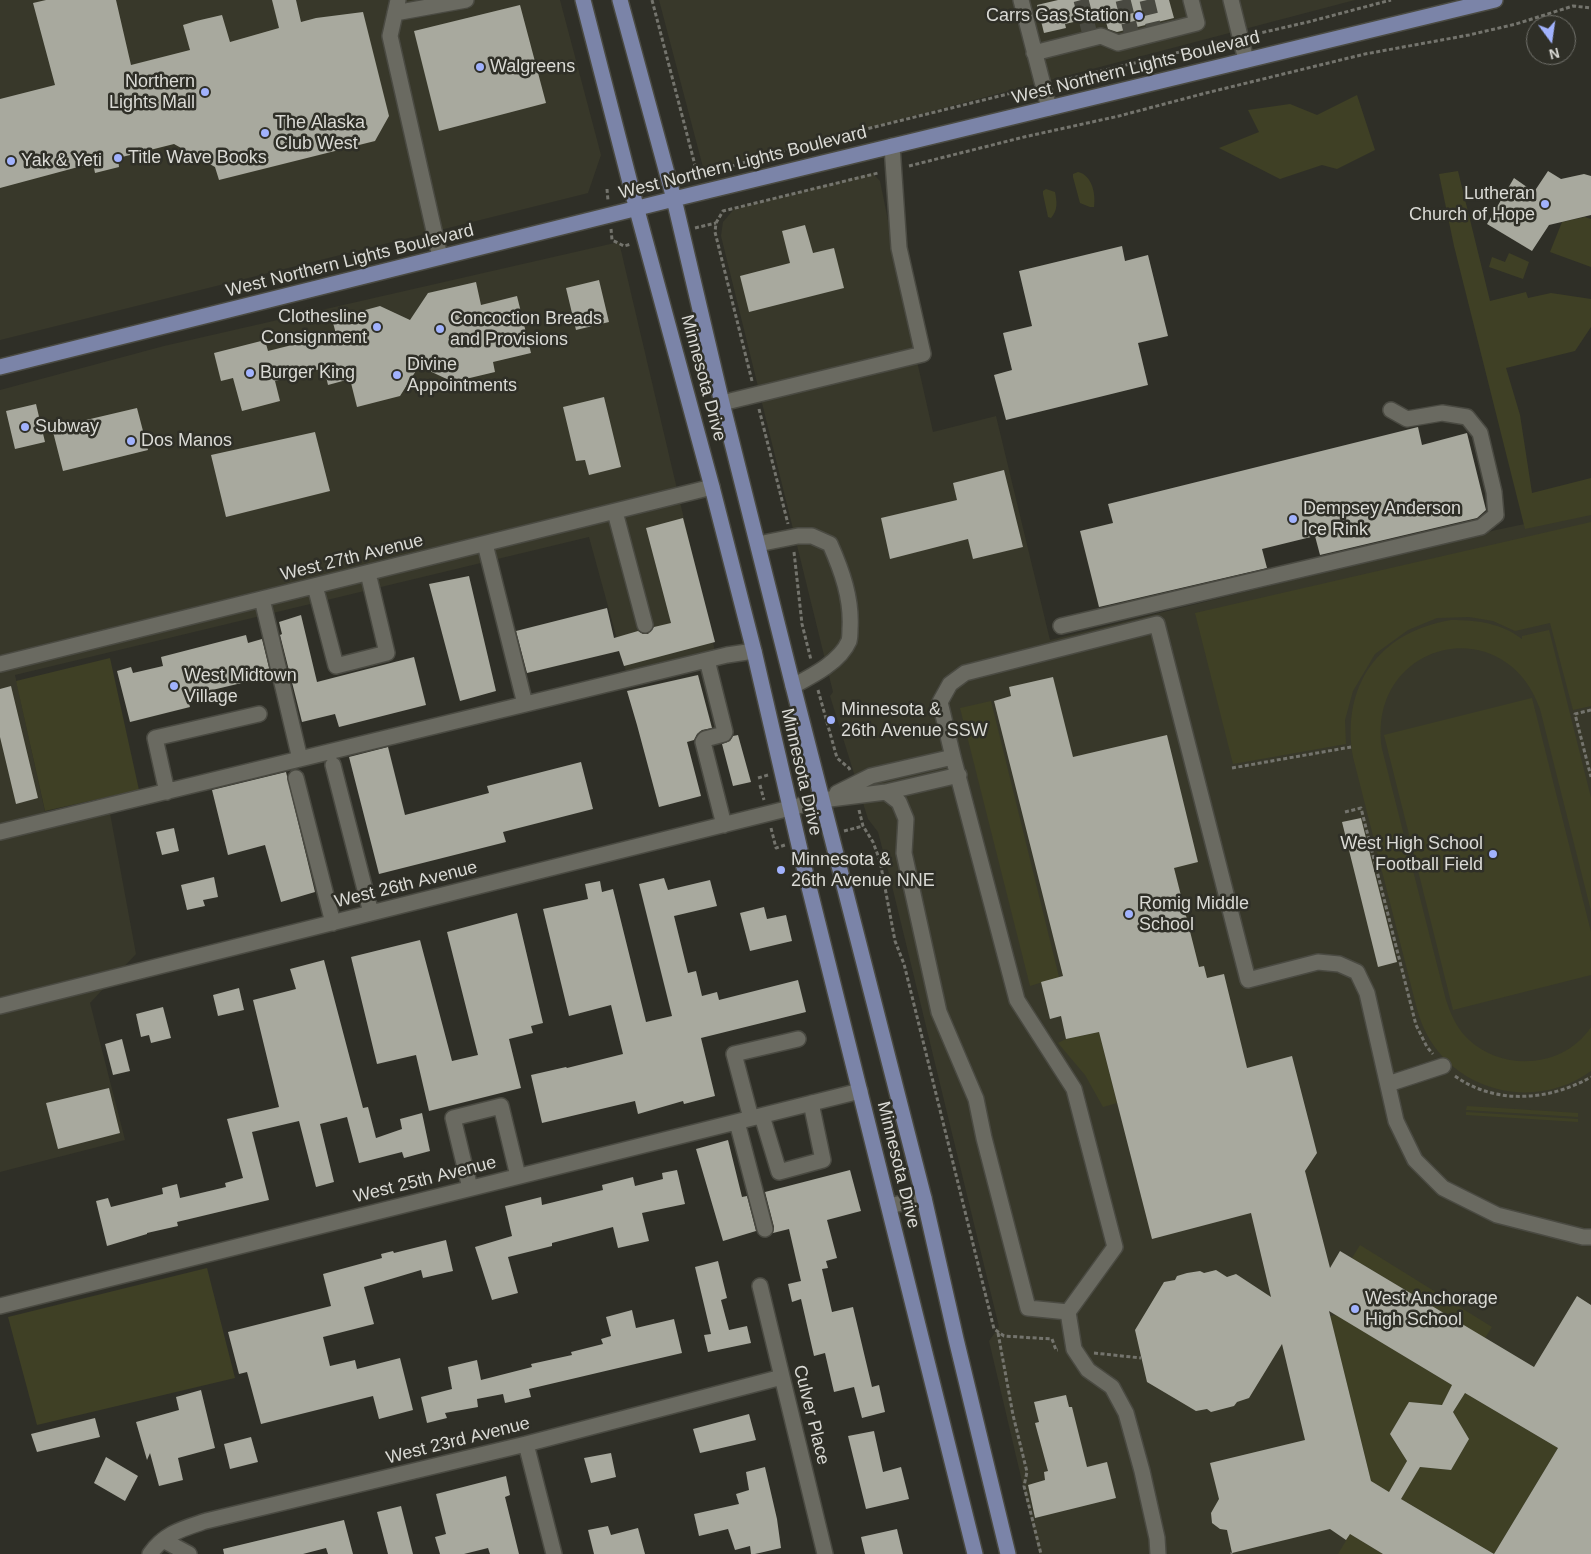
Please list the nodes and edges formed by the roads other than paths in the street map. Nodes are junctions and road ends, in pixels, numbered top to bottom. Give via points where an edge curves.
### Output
1 (466, 0) edge
2 (583, 0) edge
3 (620, 0) edge
4 (1020, 0) edge
5 (1191, 0) edge
6 (1231, 0) edge
7 (1495, 0) edge
8 (396, 6) edge
9 (1034, 53) junction
10 (1246, 60) junction
11 (1049, 108) junction
12 (892, 146) junction
13 (674, 199) junction
14 (637, 210) junction
15 (440, 257) junction
16 (0, 367) edge
17 (722, 403) junction
18 (1391, 410) dead end
19 (712, 487) junction
20 (615, 512) junction
21 (485, 544) junction
22 (758, 544) junction
23 (368, 573) junction
24 (315, 586) junction
25 (262, 599) junction
26 (646, 626) dead end
27 (1061, 626) dead end
28 (754, 651) junction
29 (707, 660) junction
30 (0, 664) edge
31 (793, 686) junction
32 (525, 704) junction
33 (259, 714) dead end
34 (953, 757) junction
35 (300, 759) junction
36 (333, 765) dead end
37 (959, 775) junction
38 (296, 778) dead end
39 (167, 792) junction
40 (886, 792) junction
41 (822, 800) junction
42 (790, 808) junction
43 (724, 825) junction
44 (0, 832) edge
45 (371, 914) junction
46 (333, 923) junction
47 (0, 1006) edge
48 (798, 1039) dead end
49 (1443, 1066) road end
50 (1388, 1084) junction
51 (860, 1091) junction
52 (811, 1103) junction
53 (750, 1119) junction
54 (518, 1176) junction
55 (470, 1188) junction
56 (924, 1198) junction
57 (888, 1206) junction
58 (766, 1229) dead end
59 (1591, 1237) edge
60 (760, 1286) dead end
61 (0, 1306) edge
62 (1068, 1312) junction
63 (782, 1377) junction
64 (526, 1444) junction
65 (163, 1540) junction
66 (150, 1554) edge
67 (189, 1554) edge
68 (554, 1554) edge
69 (825, 1554) edge
70 (975, 1554) edge
71 (1008, 1554) edge
72 (1158, 1554) edge

1 - 8 street
2 - 14 main road, Minnesota Drive
3 - 13 main road, Minnesota Drive
4 - 9 street
5 - 9 street via 1197,23 1118,43 1101,36
6 - 10 street
7 - 10 main road, West Northern Lights Boulevard
8 - 15 street via 390,36
9 - 11 street
10 - 11 main road, West Northern Lights Boulevard
11 - 12 main road, West Northern Lights Boulevard
12 - 13 main road, West Northern Lights Boulevard
12 - 17 street via 899,248 923,354
13 - 14 main road, West Northern Lights Boulevard
13 - 17 main road, Minnesota Drive
14 - 15 main road, West Northern Lights Boulevard
14 - 19 main road, Minnesota Drive
15 - 16 main road, West Northern Lights Boulevard
17 - 22 main road, Minnesota Drive
18 - 27 street via 1407,419 1442,413 1467,417 1480,433 1496,515 1480,527
19 - 20 street, West 27th Avenue
19 - 28 main road, Minnesota Drive
20 - 21 street, West 27th Avenue
20 - 26 street
21 - 23 street, West 27th Avenue
21 - 32 street
22 - 31 main road, Minnesota Drive
22 - 31 street via 812,536 830,544 847,590 849,640 839,654 815,675
23 - 24 street, West 27th Avenue
23 - 24 street via 388,653 336,666
24 - 25 street, West 27th Avenue
25 - 30 street, West 27th Avenue
25 - 35 street
28 - 29 street
28 - 42 main road, Minnesota Drive
29 - 32 street
29 - 43 street via 725,732 703,742
31 - 41 main road, Minnesota Drive
32 - 35 street
33 - 39 street via 155,738
34 - 37 street
34 - 41 street via 871,776
34 - 50 street via 940,702 950,684 966,673 1157,624 1248,980 1318,962 1339,964 1357,972 1367,993
35 - 39 street
36 - 45 street
37 - 40 street
37 - 62 street via 1017,1000 1074,1089 1115,1247
38 - 46 street
39 - 44 street
40 - 41 street
40 - 62 street via 899,802 906,819 904,853 939,1012 976,1099 1028,1308
41 - 42 street, West 26th Avenue
41 - 56 main road, Minnesota Drive
42 - 43 street, West 26th Avenue
42 - 51 main road, Minnesota Drive
43 - 45 street, West 26th Avenue
45 - 46 street, West 26th Avenue
46 - 47 street, West 26th Avenue
48 - 53 street via 734,1054
49 - 50 street
50 - 59 street via 1396,1121 1415,1160 1443,1188 1497,1215
51 - 52 street, West 25th Avenue
51 - 57 main road, Minnesota Drive
52 - 53 street, West 25th Avenue
52 - 53 street via 823,1160 780,1172
53 - 54 street, West 25th Avenue
53 - 58 street
54 - 55 street, West 25th Avenue
54 - 55 street via 501,1106 453,1118
55 - 61 street, West 25th Avenue
56 - 57 street
56 - 71 main road, Minnesota Drive
57 - 70 main road, Minnesota Drive
60 - 63 street, Culver Place
62 - 72 street via 1074,1349 1088,1370 1112,1387 1126,1413 1157,1538
63 - 64 street, West 23rd Avenue
63 - 69 street, Culver Place
64 - 65 street, West 23rd Avenue via 206,1521
64 - 68 street
65 - 66 street, West 23rd Avenue
65 - 67 street

